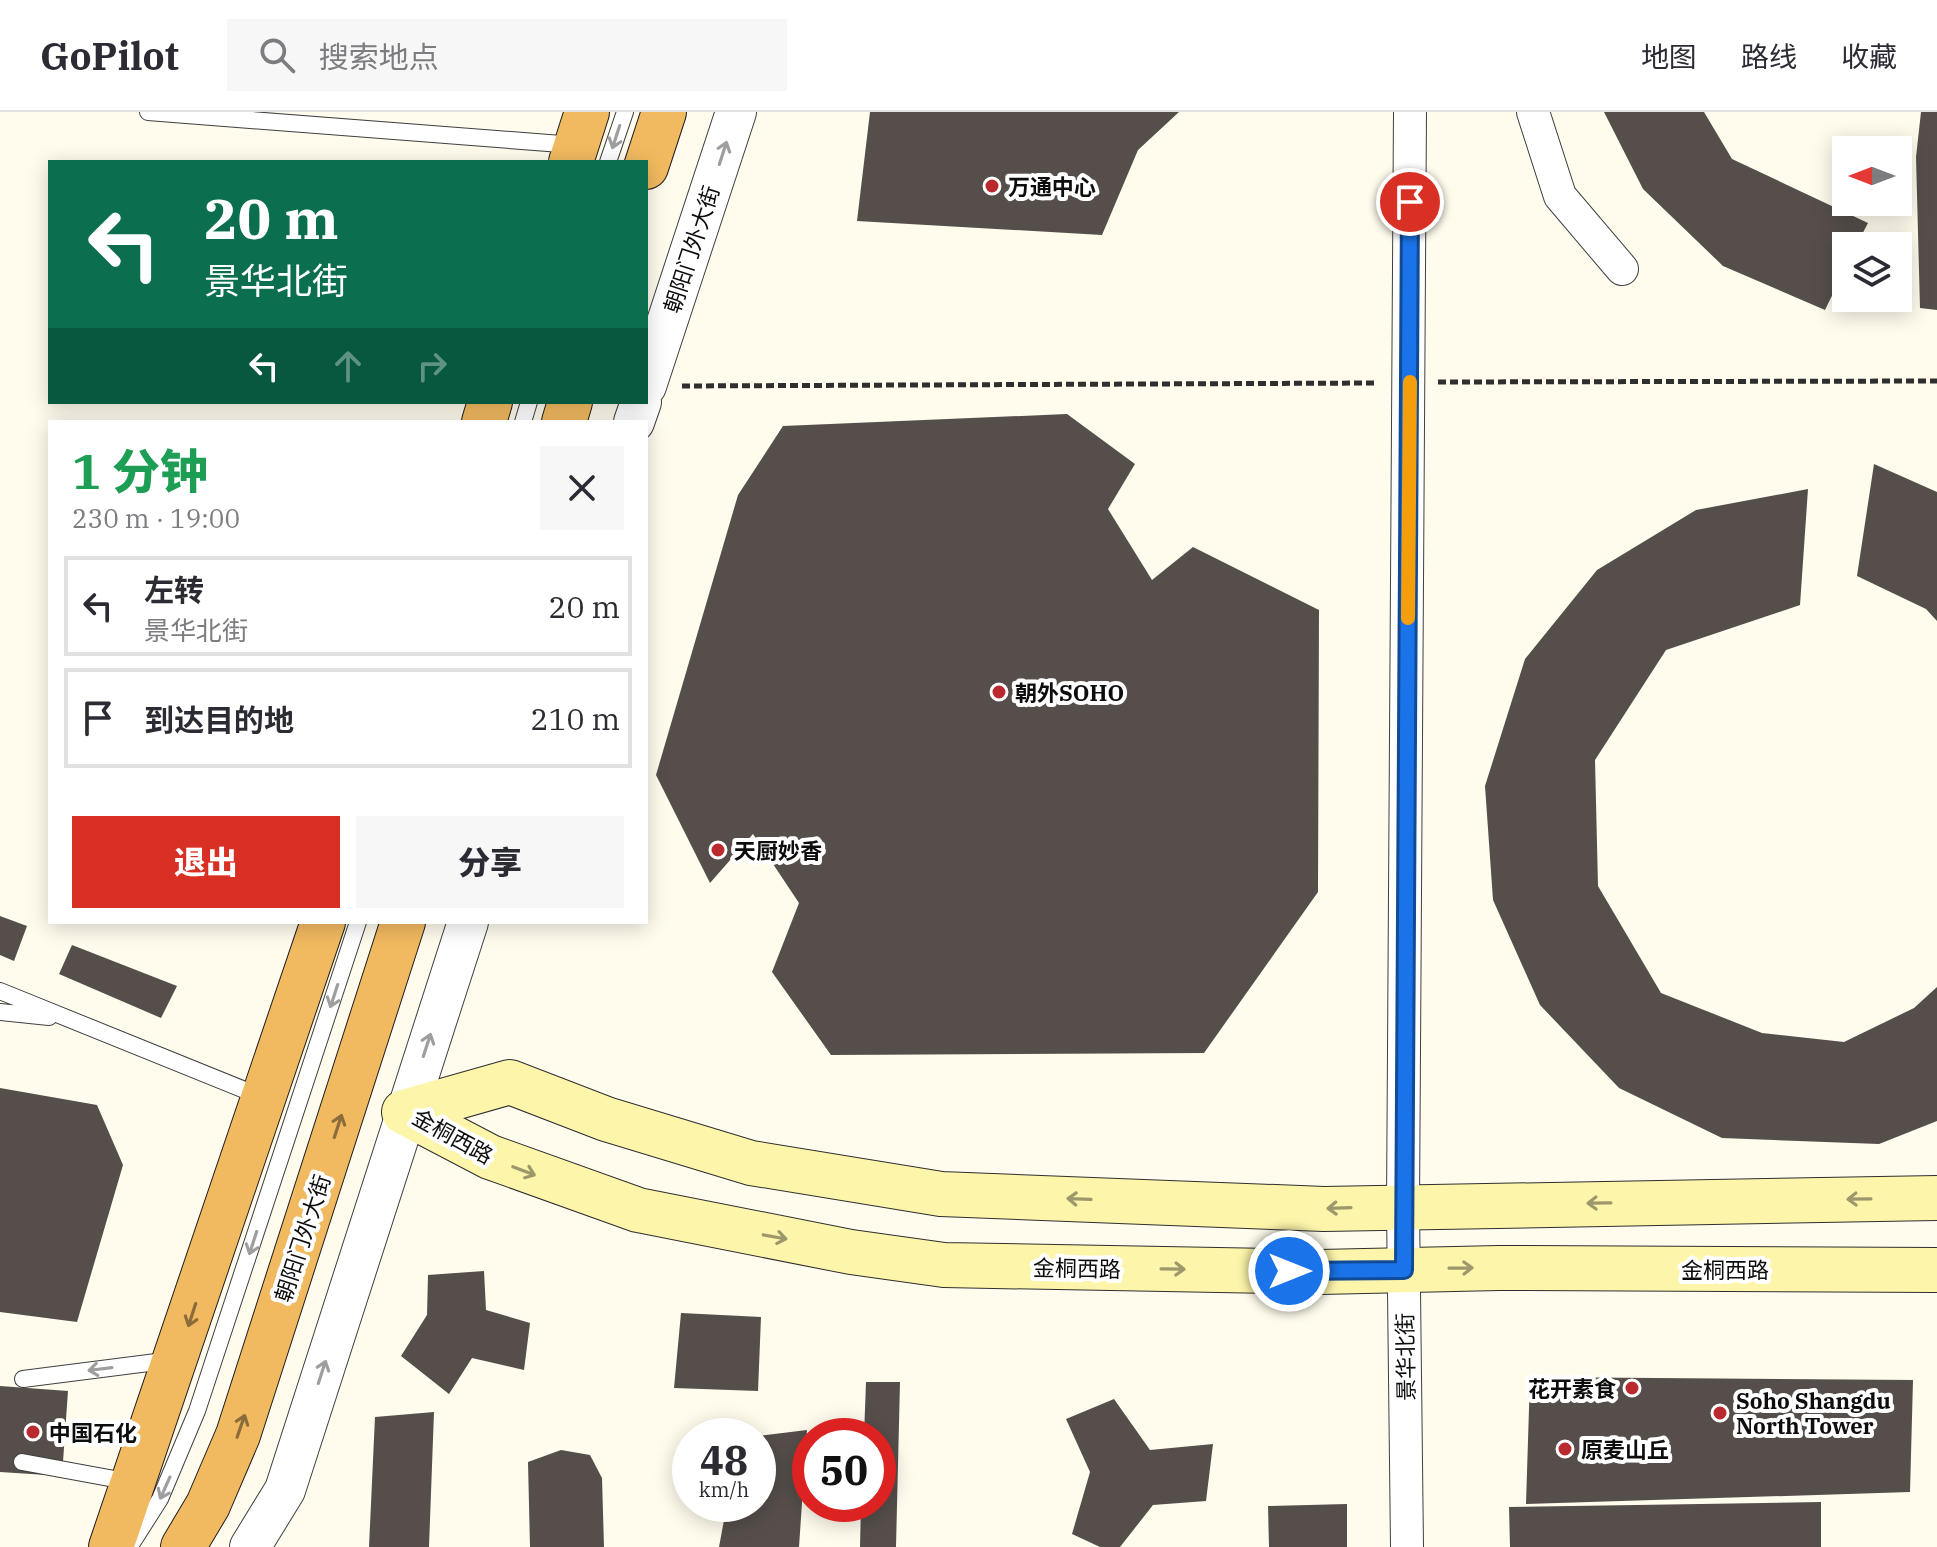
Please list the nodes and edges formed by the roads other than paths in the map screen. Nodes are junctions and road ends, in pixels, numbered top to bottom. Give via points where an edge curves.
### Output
1 (148, 112) edge
2 (625, 112) edge
3 (664, 112) edge
4 (736, 112) edge
5 (1410, 112) edge
6 (1533, 112) edge
7 (586, 145) edge
8 (648, 161) edge
9 (1622, 269) dead end
10 (648, 380) edge
11 (322, 924) edge
12 (357, 924) edge
13 (402, 924) edge
14 (467, 924) edge
15 (0, 991) edge
16 (0, 1012) edge
17 (70, 1020) junction
18 (264, 1098) junction
19 (404, 1112) junction
20 (1937, 1198) edge
21 (1403, 1206) junction
22 (1404, 1270) junction
23 (1937, 1270) edge
24 (177, 1359) junction
25 (23, 1379) dead end
26 (22, 1462) dead end
27 (133, 1483) junction
28 (111, 1547) edge
29 (129, 1547) edge
30 (183, 1547) edge
31 (250, 1547) edge
32 (1407, 1547) edge

1 - 7 lane
2 -> 7 lane
3 - 8 highway
10 -> 4 street, 朝阳门外大街
5 - 21 street, 景华北街
6 - 9 street via 1560,196
11 - 18 highway
12 -> 29 lane via 197,1411 160,1499
30 -> 13 highway, 朝阳门外大街 via 238,1435
19 -> 14 street
15 - 17 lane
16 - 17 lane
17 - 18 lane
18 -> 24 highway
21 -> 19 main road, 金桐西路 via 1324,1209 941,1194 861,1183 751,1163 606,1119 510,1082
19 -> 22 main road, 金桐西路 via 490,1157 597,1198 897,1260 959,1266
31 -> 19 street via 285,1490
20 -> 21 main road, 金桐西路
21 - 22 street, 景华北街
22 -> 23 main road, 金桐西路
22 - 32 street, 景华北街
24 -> 25 lane
24 - 27 highway
26 - 27 lane
27 - 28 highway

